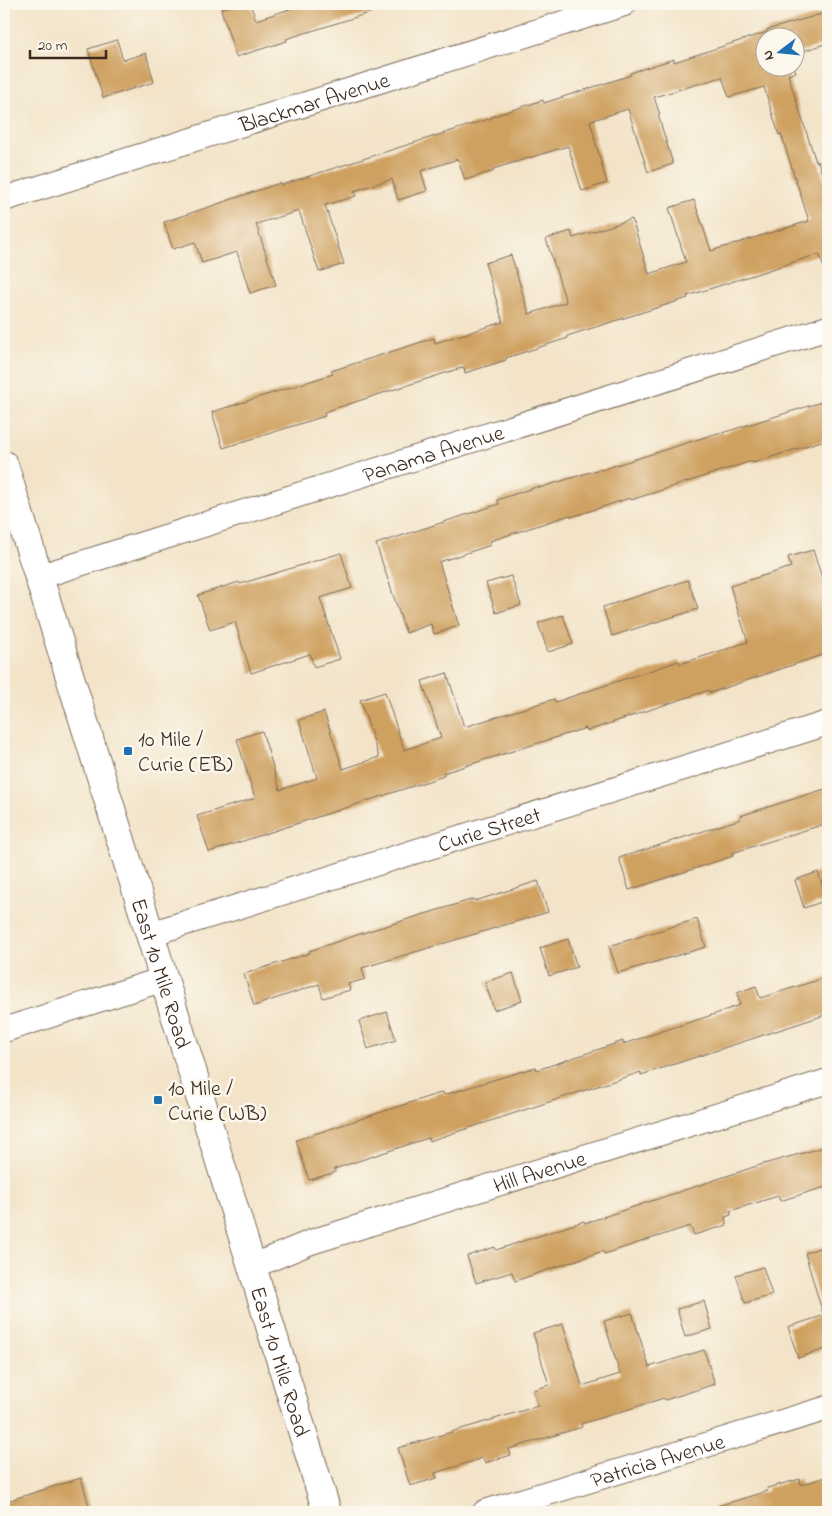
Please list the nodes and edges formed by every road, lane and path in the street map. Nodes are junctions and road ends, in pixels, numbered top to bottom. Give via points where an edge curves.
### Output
1 (624, 4) edge
2 (4, 199) edge
3 (828, 328) edge
4 (4, 465) edge
5 (38, 576) junction
6 (828, 723) edge
7 (150, 934) junction
8 (164, 979) junction
9 (4, 1030) edge
10 (828, 1081) edge
11 (251, 1267) junction
12 (828, 1408) edge
13 (327, 1512) edge
14 (485, 1512) edge

1 - 2 street, Blackmar Avenue
3 - 5 street, Panama Avenue
4 - 5 main road, East 10 Mile Road
5 - 7 main road, East 10 Mile Road
6 - 7 street, Curie Street
7 - 8 main road, East 10 Mile Road
8 - 9 street
8 - 11 main road, East 10 Mile Road
10 - 11 street, Hill Avenue via 311,1242
11 - 13 main road, East 10 Mile Road
12 - 14 street, Patricia Avenue

